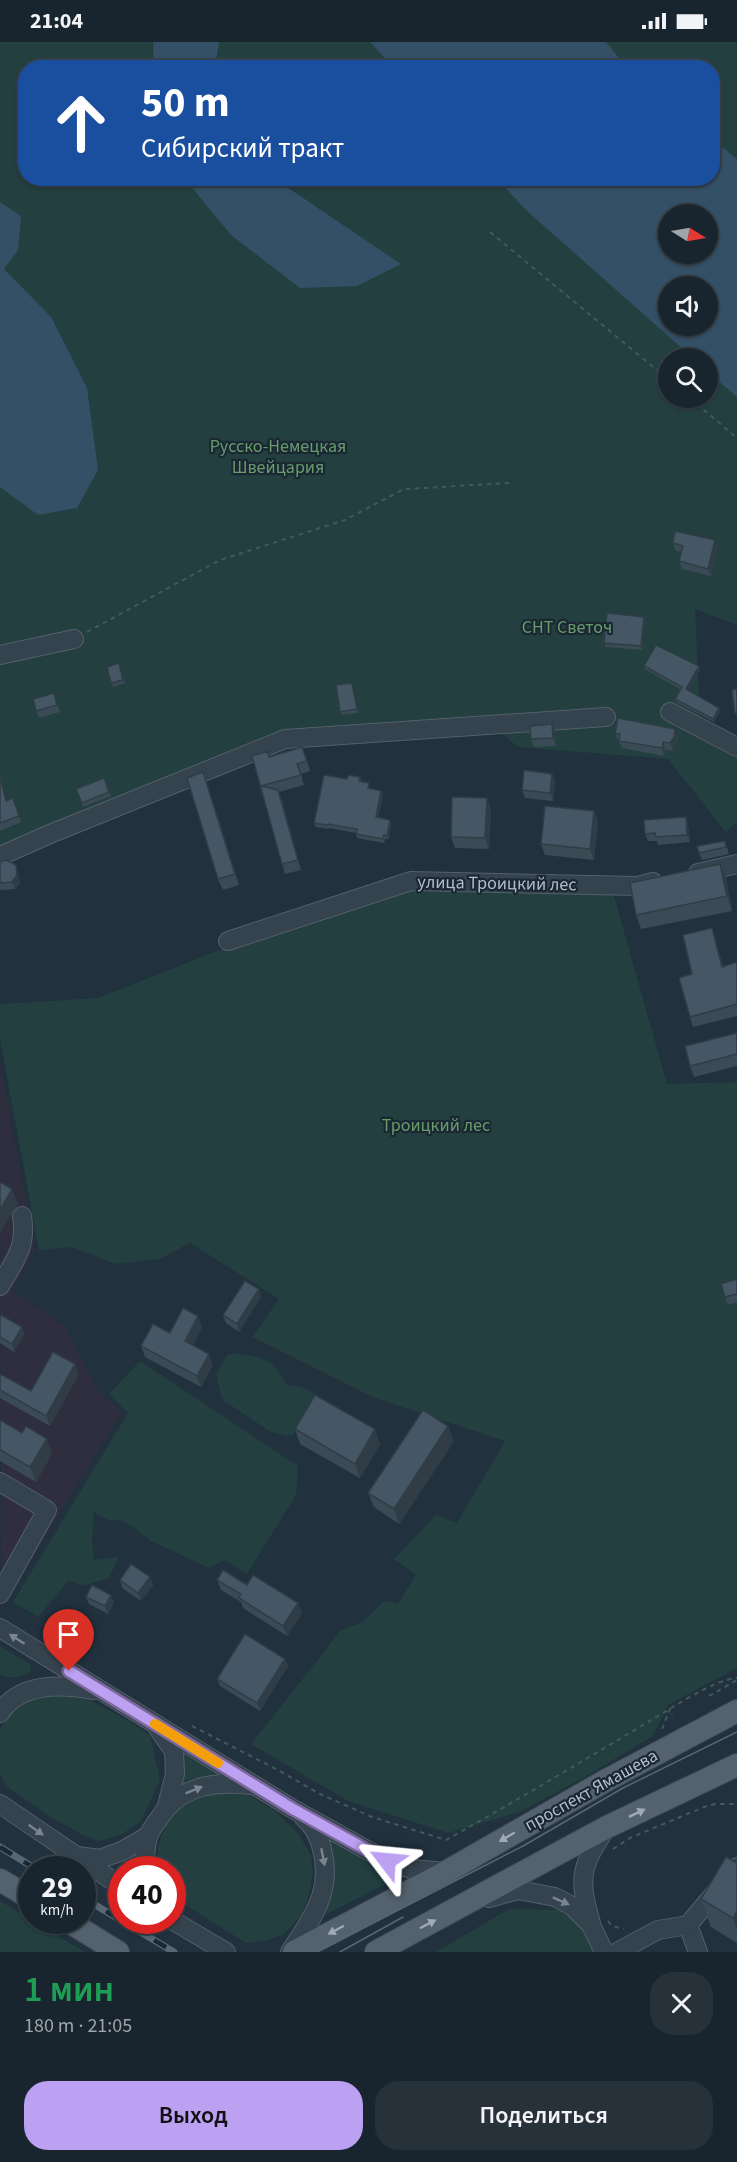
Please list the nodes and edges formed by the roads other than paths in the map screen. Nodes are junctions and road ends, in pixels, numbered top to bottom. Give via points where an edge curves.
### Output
1 (75, 639) road end
2 (0, 655) edge
3 (670, 712) dead end
4 (606, 717) dead end
5 (737, 747) edge
6 (0, 856) edge
7 (737, 864) edge
8 (228, 941) dead end
9 (22, 1216) dead end
10 (0, 1286) edge
11 (0, 1482) edge
12 (0, 1594) edge
13 (0, 1628) edge
14 (103, 1692) junction
15 (737, 1711) edge
16 (0, 1713) edge
17 (156, 1725) junction
18 (737, 1765) edge
19 (255, 1786) junction
20 (0, 1804) edge
21 (167, 1806) junction
22 (293, 1809) junction
23 (607, 1827) junction
24 (148, 1836) junction
25 (73, 1855) junction
26 (146, 1856) edge
27 (737, 1867) edge
28 (446, 1872) junction
29 (108, 1878) edge
30 (0, 1880) edge
31 (18, 1891) edge
32 (464, 1905) junction
33 (598, 1922) junction
34 (688, 1925) junction
35 (186, 1928) edge
36 (89, 1934) edge
37 (220, 1949) edge
38 (118, 1952) edge
39 (292, 1952) edge
40 (376, 1952) edge
41 (604, 1952) edge
42 (617, 1952) edge
43 (698, 1952) edge

1 - 2 street
3 - 5 street
4 - 6 street via 285,739
7 - 8 street, улица Троицкий лес via 638,886 411,881
9 - 10 street via 22,1244
11 - 12 street via 47,1510
14 -> 13 street
14 - 16 street via 42,1686 19,1695
14 - 17 street
15 -> 28 main road, проспект Ямашева
17 - 19 street
17 - 21 street via 174,1751 175,1774
23 -> 18 main road
21 -> 19 street via 186,1792 208,1784
19 - 22 street
20 -> 25 street
21 - 24 street
22 - 28 street via 387,1861 411,1869
22 -> 39 street, проспект Ямашева via 309,1822 319,1839 325,1883 312,1919
23 - 32 main road
23 - 33 street via 582,1874 583,1894
24 - 25 street via 100,1859
24 - 26 street
25 - 29 street
27 - 34 street
28 -> 39 main road, проспект Ямашева
30 - 31 main road
32 -> 33 street via 518,1890 555,1897
40 -> 32 main road
33 - 41 street
34 - 42 street via 658,1930
34 - 43 street
35 - 37 street
36 - 38 main road

